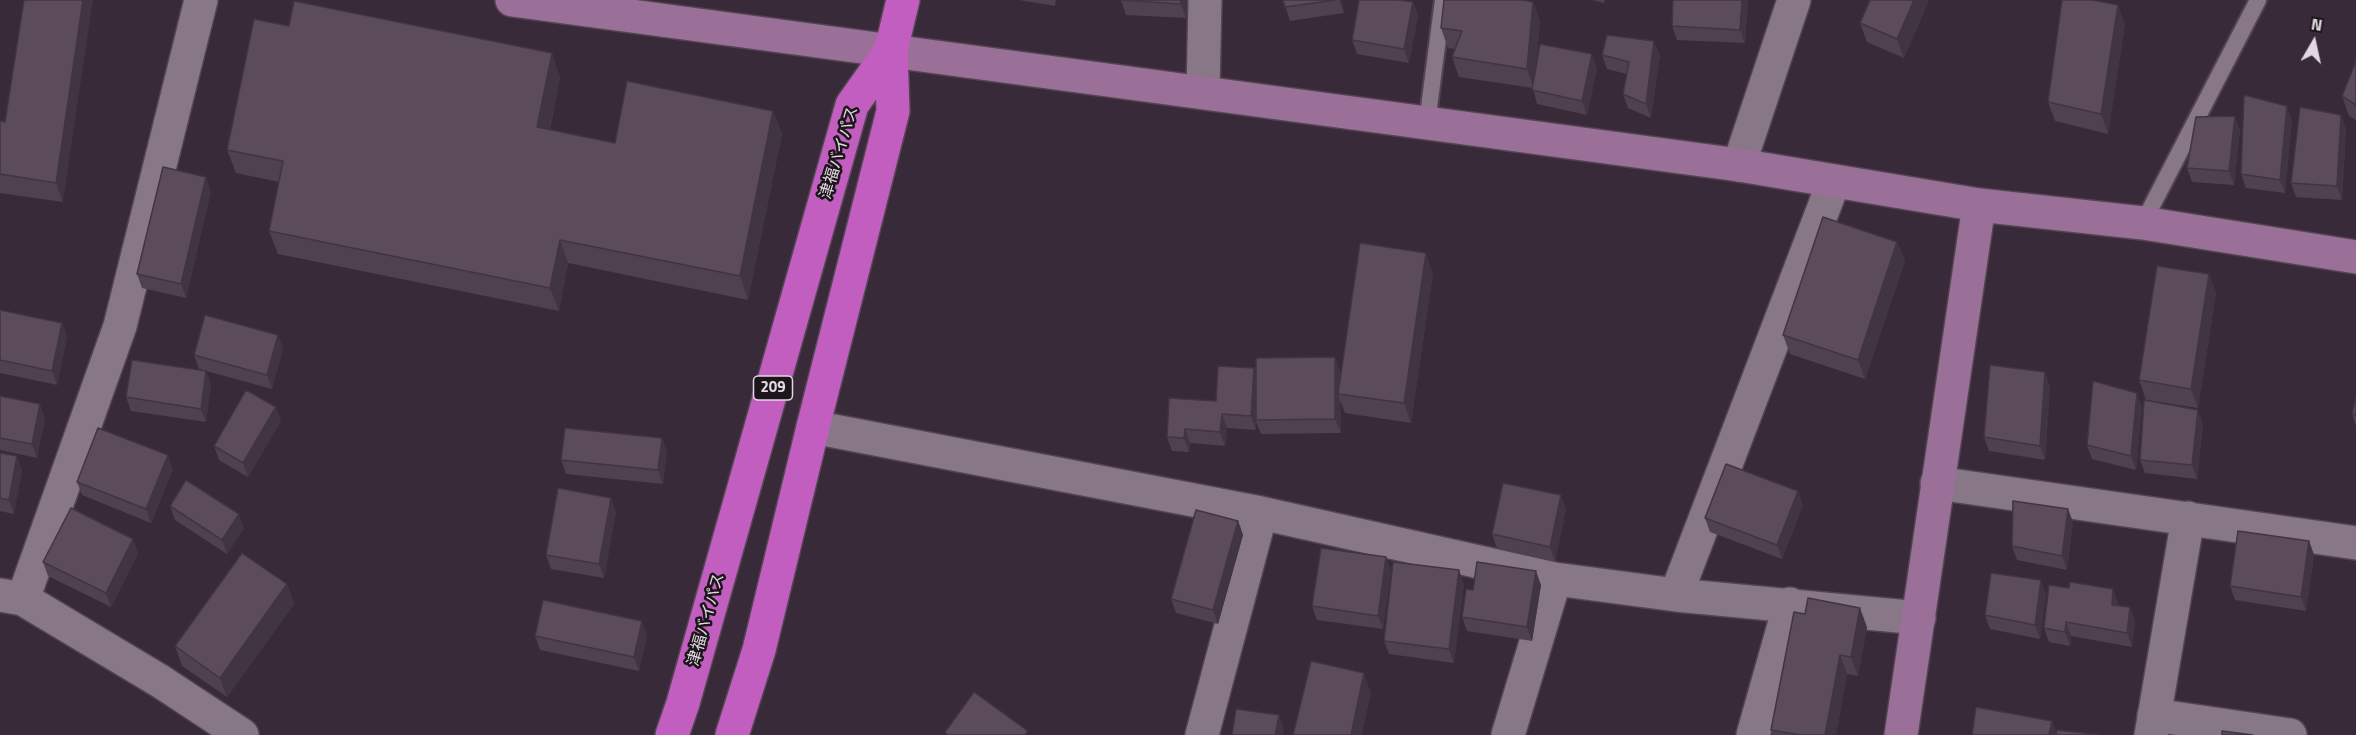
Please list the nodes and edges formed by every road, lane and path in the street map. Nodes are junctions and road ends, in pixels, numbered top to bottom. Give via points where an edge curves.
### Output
1 (201, 0) edge
2 (512, 0) edge
3 (903, 0) edge
4 (1205, 0) edge
5 (1443, 0) edge
6 (1794, 0) edge
7 (2258, 0) edge
8 (646, 9) edge
9 (891, 50) junction
10 (1203, 93) junction
11 (1427, 123) junction
12 (1739, 165) junction
13 (1834, 181) junction
14 (1979, 205) junction
15 (2143, 223) junction
16 (2356, 257) edge
17 (813, 427) junction
18 (1937, 483) junction
19 (1261, 513) junction
20 (2188, 518) junction
21 (2356, 543) edge
22 (1555, 579) junction
23 (1676, 595) junction
24 (12, 597) edge
25 (1790, 604) junction
26 (1919, 618) junction
27 (2152, 725) edge
28 (242, 735) edge
29 (672, 735) edge
30 (732, 735) edge
31 (1202, 735) edge
32 (1508, 735) edge
33 (1754, 735) edge
34 (1901, 735) edge
35 (2290, 735) edge

1 - 24 street via 120,326
2 - 8 street
3 - 9 highway, 209
4 - 10 street
5 - 11 lane
6 - 12 street
7 - 15 lane
8 - 9 street
9 - 10 street
9 - 17 highway, 209 via 893,111
9 - 29 highway, 津福バイパス / 209 via 852,105
10 - 11 street
11 - 12 street
12 - 13 street
13 - 14 street
13 - 23 street
14 - 15 street
14 - 18 street
15 - 16 street
17 - 19 street
17 - 30 highway, 209 via 759,650
18 - 20 street
18 - 26 street
19 - 22 street
19 - 31 street
20 - 21 street
20 - 27 street
22 - 23 street
22 - 32 street
23 - 25 street
24 - 28 street via 160,681
25 - 26 street
25 - 33 street
26 - 34 street
27 - 35 street

